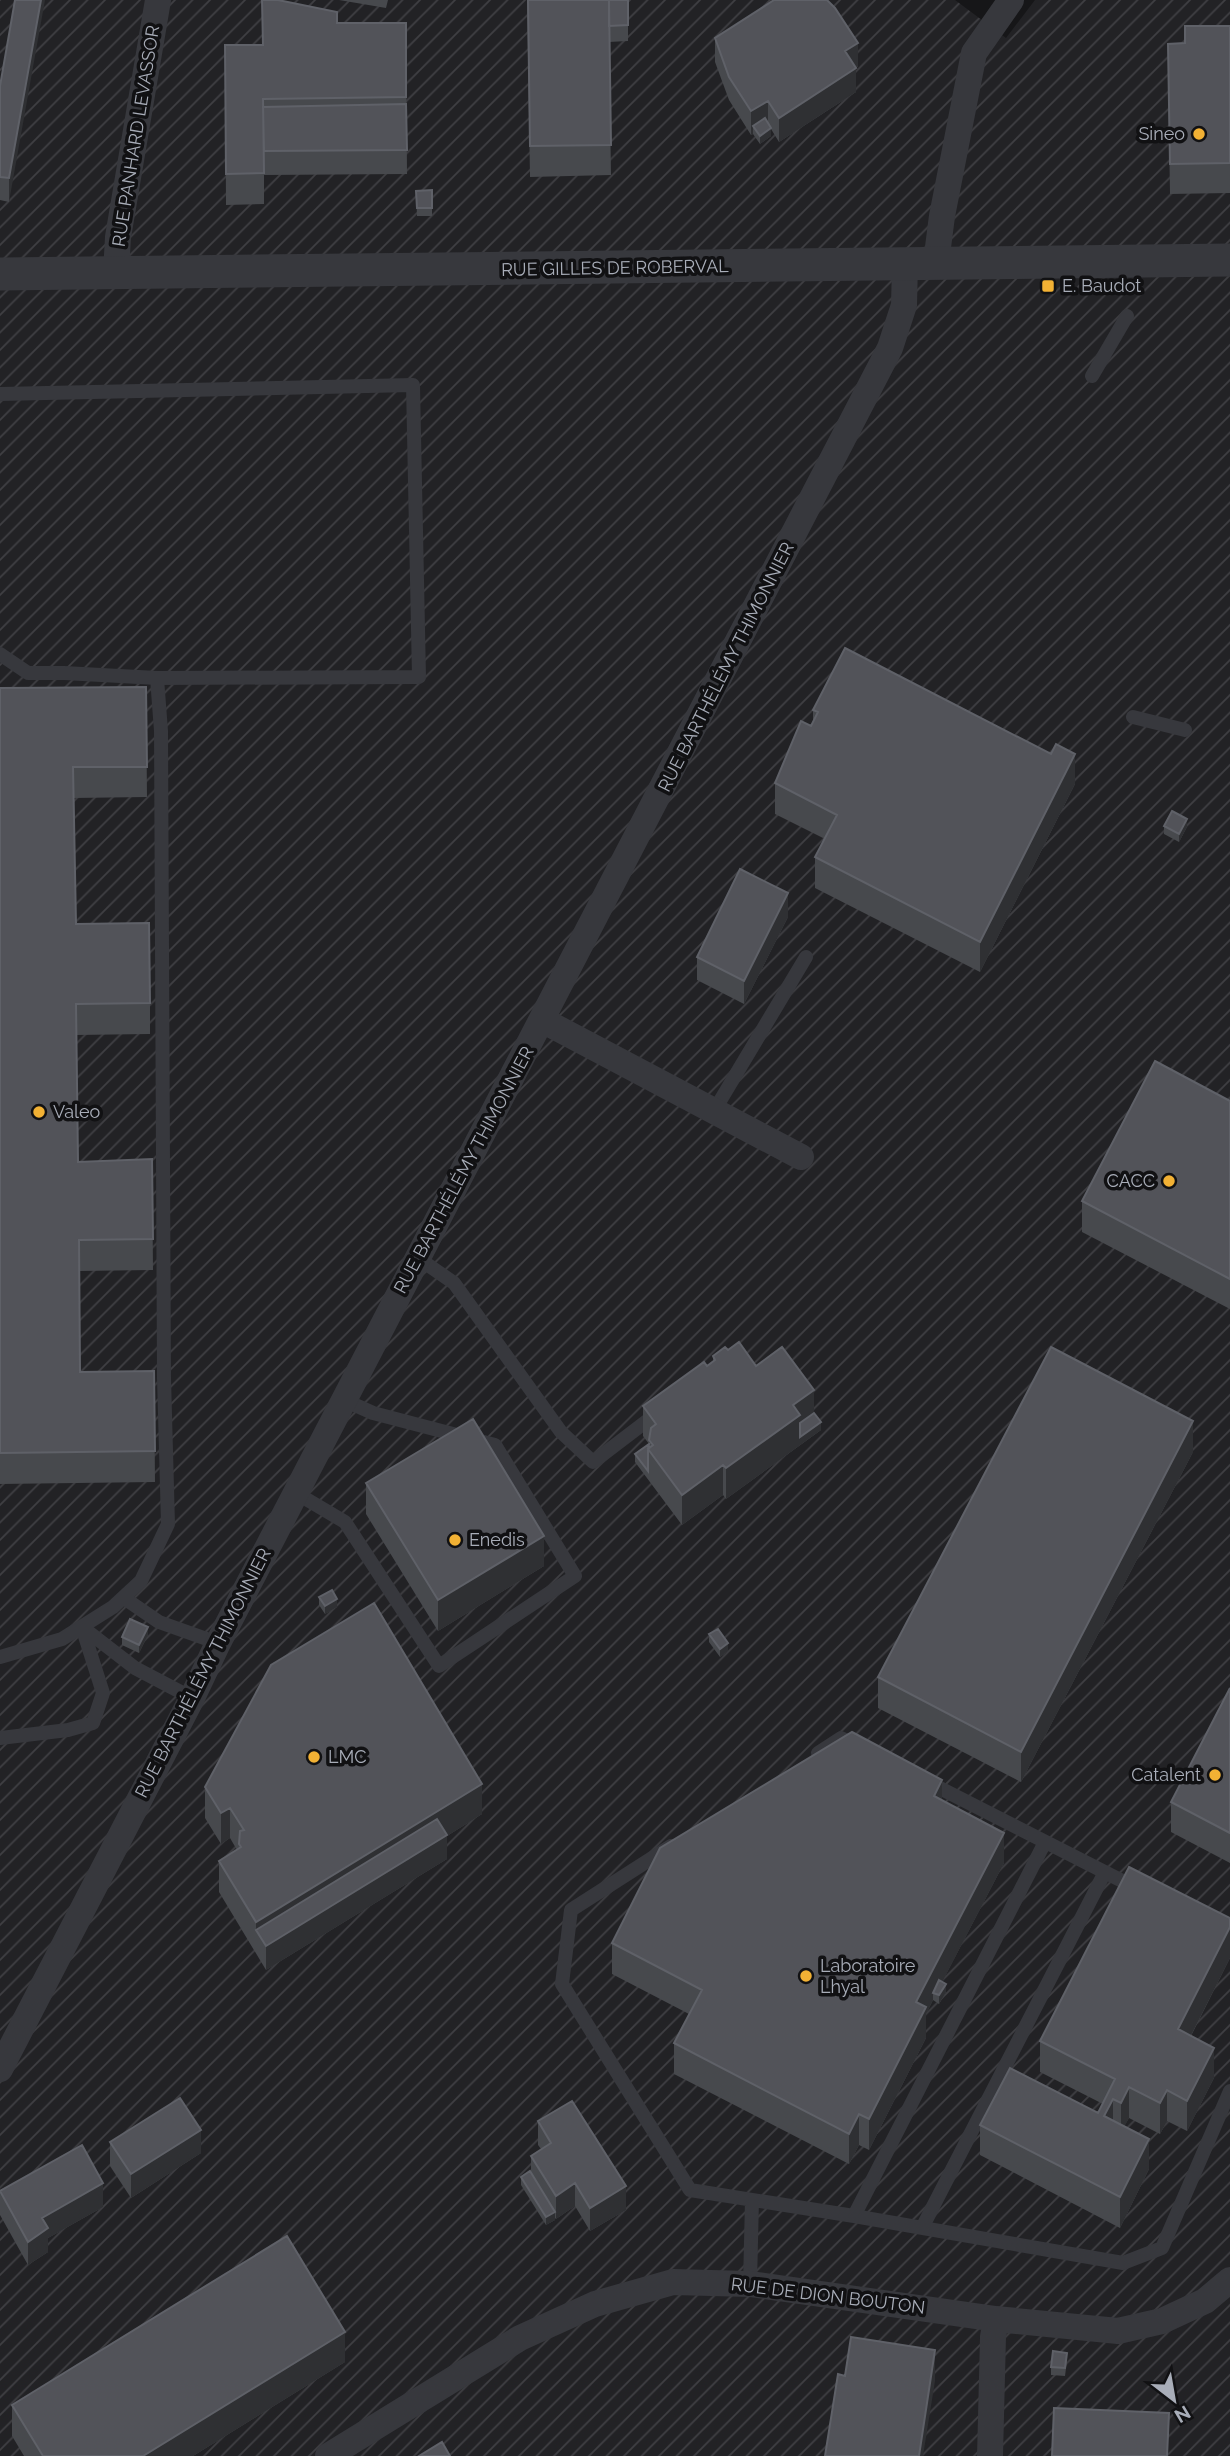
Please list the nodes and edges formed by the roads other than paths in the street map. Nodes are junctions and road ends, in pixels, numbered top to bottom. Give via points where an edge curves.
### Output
1 (158, 0) edge
2 (1011, 0) edge
3 (1230, 260) edge
4 (920, 263) junction
5 (116, 272) junction
6 (0, 274) edge
7 (1127, 316) dead end
8 (1092, 376) dead end
9 (0, 394) edge
10 (0, 654) edge
11 (158, 678) junction
12 (1133, 718) dead end
13 (1185, 730) dead end
14 (806, 957) dead end
15 (542, 1020) junction
16 (714, 1111) junction
17 (801, 1157) dead end
18 (418, 1258) junction
19 (344, 1400) junction
20 (667, 1406) edge
21 (296, 1493) junction
22 (124, 1598) junction
23 (82, 1627) junction
24 (218, 1643) junction
25 (0, 1657) edge
26 (192, 1698) junction
27 (0, 1738) edge
28 (865, 1750) edge
29 (806, 1760) edge
30 (913, 1775) edge
31 (688, 1835) edge
32 (1045, 1842) junction
33 (1105, 1872) junction
34 (1150, 1895) edge
35 (0, 2069) edge
36 (1230, 2091) edge
37 (752, 2200) junction
38 (854, 2216) junction
39 (922, 2228) junction
40 (1230, 2280) edge
41 (750, 2284) junction
42 (996, 2319) junction
43 (328, 2456) edge
44 (990, 2456) edge

1 - 5 street, RUE PANHARD LEVASSOR
2 - 4 street, RUE BARTHÉLÉMY THIMONNIER via 974,53 942,216
3 - 4 street, RUE GILLES DE ROBERVAL
4 - 5 street, RUE GILLES DE ROBERVAL
4 - 15 street, RUE BARTHÉLÉMY THIMONNIER via 890,348
5 - 6 street, RUE GILLES DE ROBERVAL
7 - 8 lane
9 - 11 lane via 412,385 419,677
10 - 11 lane via 28,673
11 - 22 lane via 168,1524 141,1581
12 - 13 lane
14 - 16 lane
15 - 16 street
15 - 18 street, RUE BARTHÉLÉMY THIMONNIER
16 - 17 street
18 - 19 street, RUE BARTHÉLÉMY THIMONNIER
18 - 20 lane via 454,1283 561,1432 593,1462
19 - 21 street, RUE BARTHÉLÉMY THIMONNIER
19 - 21 lane via 373,1413 495,1445 575,1576 439,1666 345,1522
21 - 24 street, RUE BARTHÉLÉMY THIMONNIER
22 - 23 lane
22 - 24 lane via 159,1622
23 - 25 lane via 62,1639
23 - 26 lane via 135,1668
23 - 27 lane via 103,1692 93,1723
24 - 26 street, RUE BARTHÉLÉMY THIMONNIER
26 - 35 street, RUE BARTHÉLÉMY THIMONNIER
28 - 29 lane via 841,1738
30 - 32 lane
31 - 37 lane via 571,1910 562,1984 690,2190
32 - 33 lane
32 - 38 lane
33 - 34 lane
33 - 39 lane
36 - 39 lane via 1161,2248 1123,2263
37 - 38 lane
37 - 41 lane
38 - 39 lane
40 - 42 street, RUE DE DION BOUTON via 1205,2301 1163,2321 1118,2331
41 - 42 street, RUE DE DION BOUTON
41 - 43 street, RUE DE DION BOUTON via 673,2282 595,2304 520,2338
42 - 44 street

